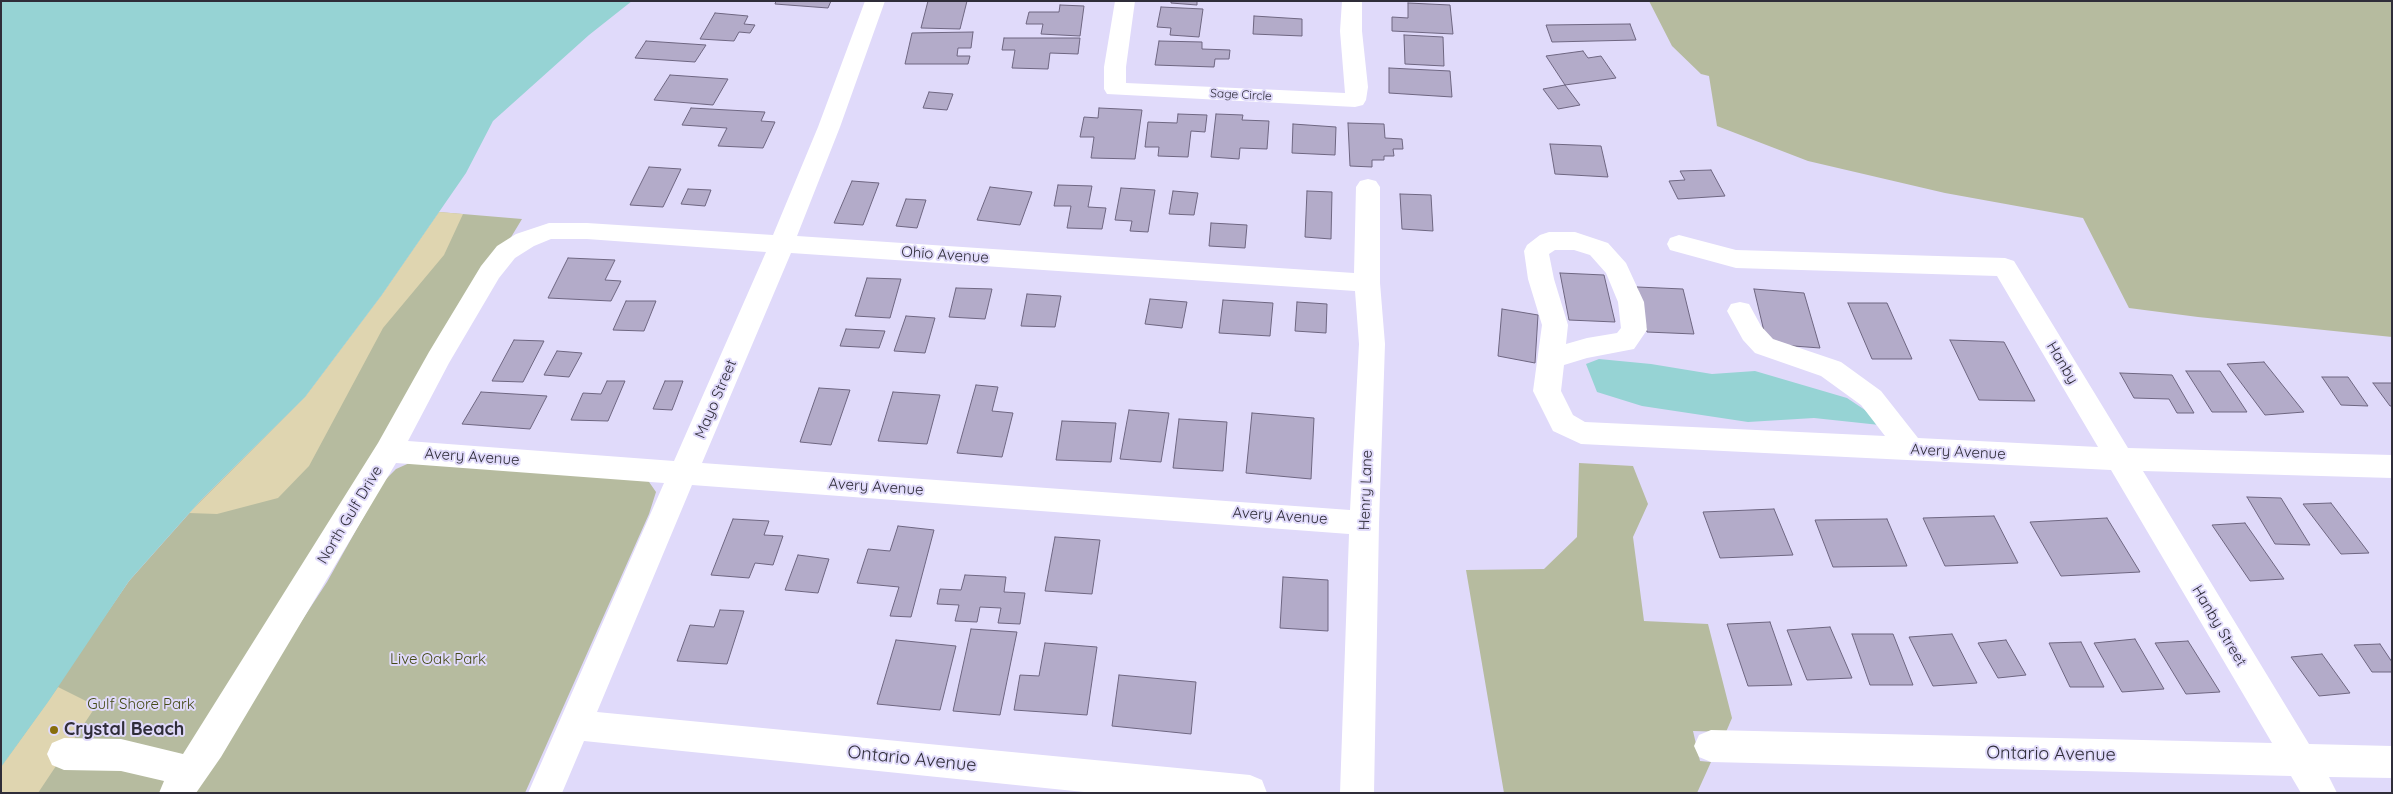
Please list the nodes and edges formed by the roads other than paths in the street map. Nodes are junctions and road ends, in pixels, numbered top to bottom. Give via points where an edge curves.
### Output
1 (875, 1) edge
2 (1126, 1) edge
3 (1352, 1) edge
4 (1368, 187) dead end
5 (525, 240) joint
6 (782, 244) junction
7 (1679, 244) dead end
8 (1367, 282) junction
9 (1740, 311) dead end
10 (1551, 359) junction
11 (1911, 450) junction
12 (388, 451) junction
13 (2119, 459) junction
14 (2392, 467) edge
15 (685, 471) junction
16 (1364, 523) junction
17 (575, 725) junction
18 (1711, 746) dead end
19 (64, 754) dead end
20 (2300, 760) junction
21 (2392, 762) edge
22 (183, 782) edge
23 (1250, 792) edge
24 (545, 793) edge
25 (1357, 793) edge
26 (2320, 793) edge

1 - 6 street, Mayo Street via 830,127
2 - 3 street, Sage Circle via 1115,67 1115,88 1355,100
4 - 8 street, Henry Lane
5 - 6 street, Ohio Avenue via 549,232 588,231
5 - 12 street, North Gulf Drive via 506,252 490,272
6 - 8 street, Ohio Avenue
6 - 15 street, Mayo Street
7 - 13 street, Hanby via 1736,259 2005,267
8 - 16 street, Henry Lane via 1372,344
9 - 11 street via 1752,333 1764,346 1831,369 1870,398
10 - 10 street via 1555,325 1540,279 1536,251 1549,241 1575,241 1599,248 1617,269 1631,302 1634,330 1625,342 1587,348
10 - 11 street, Avery Avenue via 1546,391 1563,423 1581,433
11 - 13 street, Avery Avenue
12 - 15 street, Avery Avenue
12 - 22 street, North Gulf Drive via 209,746
13 - 14 street, Avery Avenue
13 - 20 street, Hanby Street
15 - 16 street, Avery Avenue
15 - 17 street, Mayo Street
16 - 25 street, Henry Lane
17 - 23 street, Ontario Avenue
17 - 24 street, Mayo Street
18 - 20 street, Ontario Avenue
19 - 22 street via 121,755
20 - 21 street, Ontario Avenue
20 - 26 street, Hanby Street

